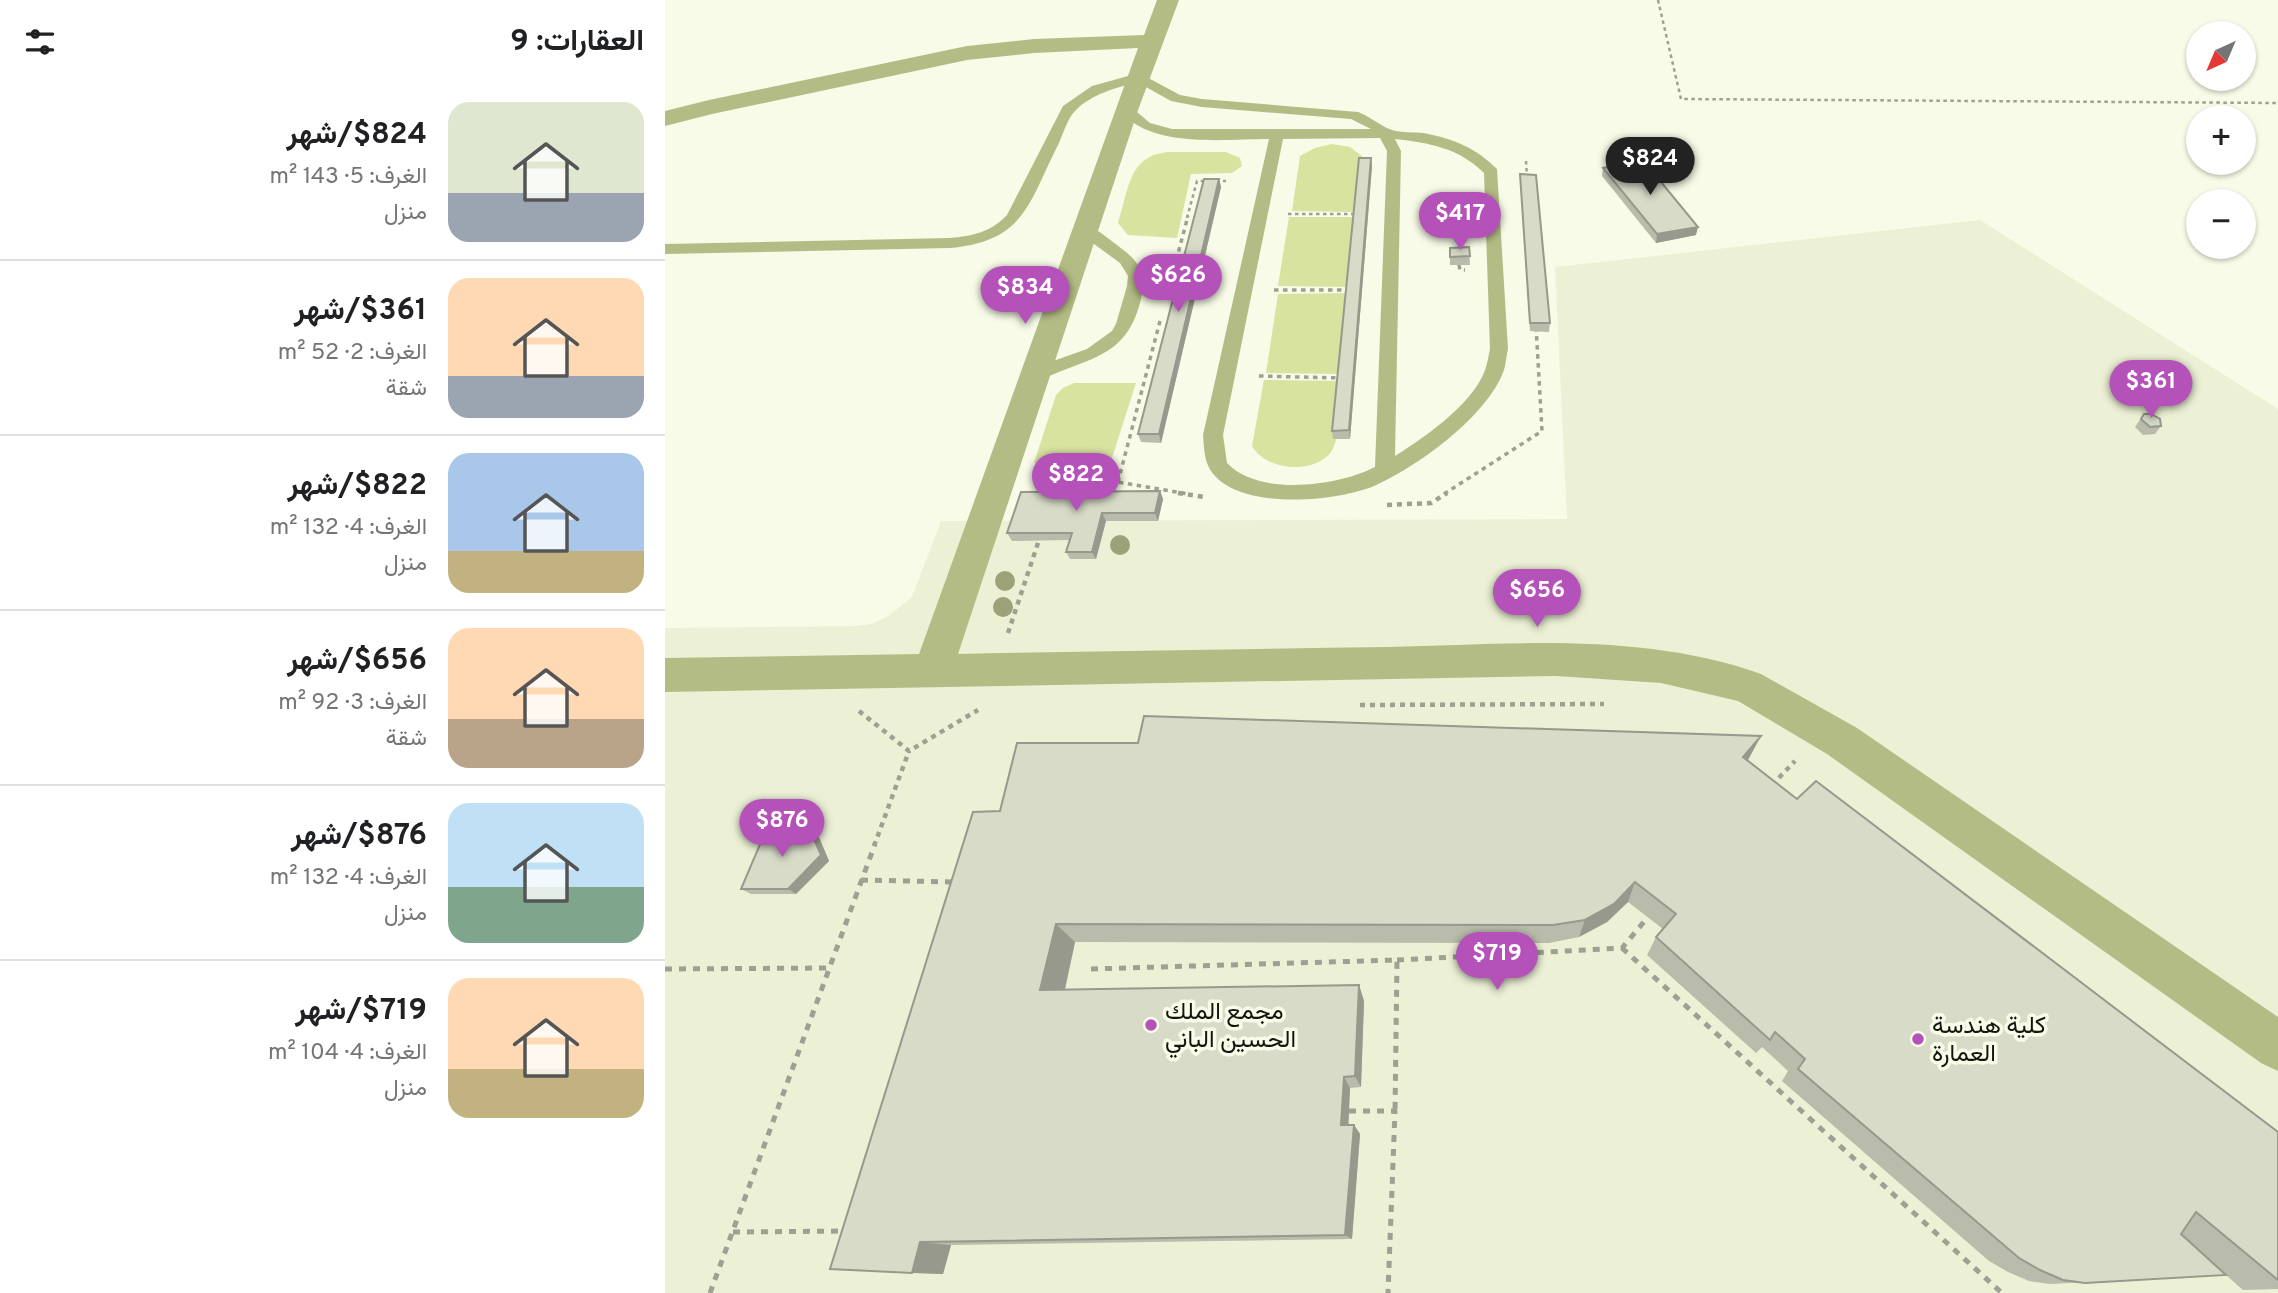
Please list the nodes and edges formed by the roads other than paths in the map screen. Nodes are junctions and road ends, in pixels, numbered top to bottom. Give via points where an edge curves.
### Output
1 (1168, 0) edge
2 (1153, 41) junction
3 (1139, 77) junction
4 (1126, 110) junction
5 (665, 119) edge
6 (1277, 135) junction
7 (1388, 135) junction
8 (1085, 230) junction
9 (665, 249) edge
10 (1035, 374) junction
11 (1385, 471) junction
12 (933, 671) junction
13 (665, 675) edge
14 (2278, 1046) edge

1 - 2 street
2 - 3 street
2 - 5 street via 967,53
3 - 4 street
3 - 7 lane via 1176,98 1339,112 1367,120
3 - 9 lane via 1097,89 1068,109 1014,218 990,237 950,243
4 - 6 lane via 1145,126 1172,133
4 - 8 street
6 - 7 lane
6 - 11 lane via 1213,435 1216,457 1230,475 1255,488 1286,492 1354,485
7 - 11 lane via 1394,151
7 - 11 lane via 1451,145 1484,160 1492,172 1499,348 1492,376 1478,396 1426,445
8 - 10 street
8 - 10 lane via 1126,260 1136,276 1125,325 1093,353
10 - 12 street
12 - 13 street
12 - 14 street via 990,688 1556,660 1661,667 1747,687 1842,741

